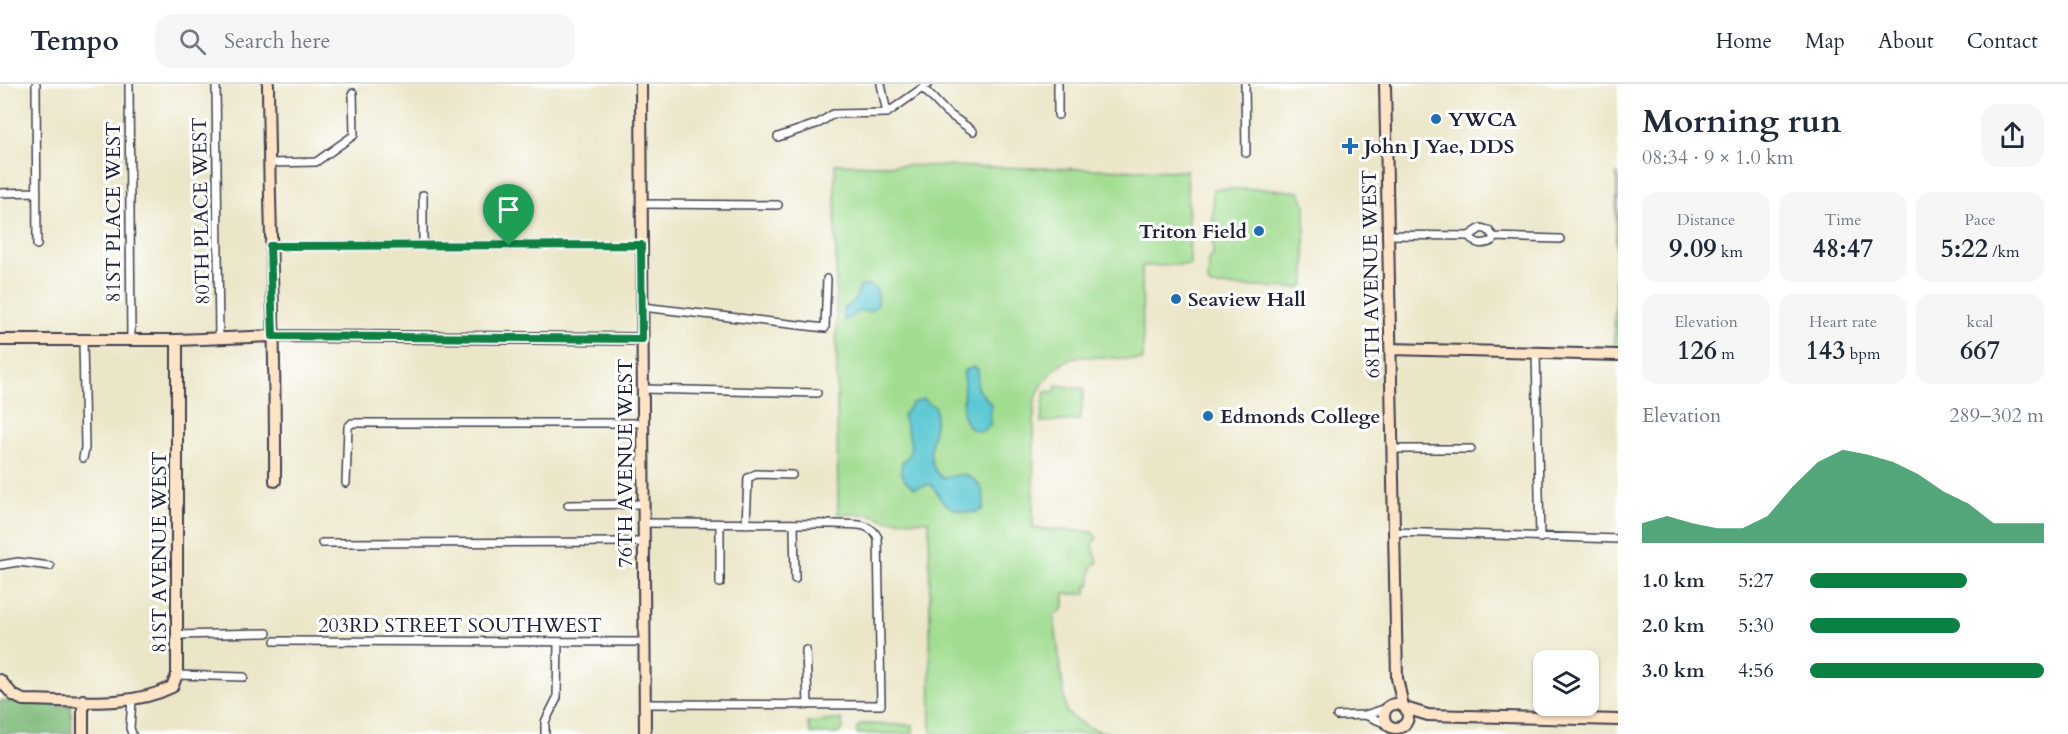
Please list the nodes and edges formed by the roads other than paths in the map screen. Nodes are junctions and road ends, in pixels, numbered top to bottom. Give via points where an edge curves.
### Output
1 (36, 84) edge
2 (129, 84) edge
3 (216, 84) edge
4 (268, 84) edge
5 (641, 84) edge
6 (881, 84) edge
7 (1058, 84) edge
8 (1245, 84) edge
9 (1385, 84) edge
10 (925, 86) edge
11 (353, 93) dead end
12 (887, 113) junction
13 (1058, 115) dead end
14 (974, 131) dead end
15 (778, 136) dead end
16 (1246, 153) dead end
17 (269, 163) junction
18 (37, 192) junction
19 (0, 193) edge
20 (423, 195) dead end
21 (509, 195) dead end
22 (642, 204) junction
23 (778, 205) dead end
24 (1388, 235) junction
25 (1469, 236) junction
26 (1494, 237) junction
27 (1560, 239) dead end
28 (37, 245) dead end
29 (641, 245) junction
30 (270, 246) junction
31 (423, 246) junction
32 (509, 246) junction
33 (827, 279) dead end
34 (642, 307) junction
35 (273, 336) junction
36 (219, 338) junction
37 (642, 339) junction
38 (0, 340) edge
39 (83, 340) junction
40 (131, 340) junction
41 (177, 340) junction
42 (1390, 349) junction
43 (1536, 352) junction
44 (1618, 355) edge
45 (643, 389) junction
46 (817, 393) dead end
47 (643, 423) junction
48 (1392, 448) junction
49 (1471, 449) dead end
50 (83, 458) dead end
51 (792, 475) dead end
52 (275, 481) dead end
53 (346, 483) dead end
54 (643, 504) junction
55 (568, 505) dead end
56 (643, 523) junction
57 (720, 524) junction
58 (746, 524) junction
59 (794, 524) junction
60 (1393, 532) junction
61 (1540, 538) junction
62 (1618, 539) edge
63 (643, 542) junction
64 (322, 543) dead end
65 (0, 565) edge
66 (50, 566) dead end
67 (795, 579) dead end
68 (720, 583) dead end
69 (267, 633) dead end
70 (177, 635) junction
71 (275, 641) dead end
72 (558, 642) junction
73 (644, 642) junction
74 (806, 650) dead end
75 (177, 675) junction
76 (244, 676) dead end
77 (1397, 678) junction
78 (0, 680) edge
79 (83, 700) junction
80 (132, 700) junction
81 (646, 704) junction
82 (808, 705) junction
83 (1388, 707) junction
84 (1404, 707) junction
85 (1365, 715) junction
86 (1428, 715) junction
87 (1337, 716) dead end
88 (1618, 720) edge
89 (1390, 728) edge
90 (1404, 728) edge
91 (82, 734) edge
92 (132, 734) edge
93 (545, 734) edge
94 (645, 734) edge

1 - 18 street
2 - 40 street, 81ST PLACE WEST
3 - 36 street, 80TH PLACE WEST
4 - 17 street
5 - 22 street, 76TH AVENUE WEST
6 - 12 street
7 - 13 street
8 - 16 street
9 - 24 street, 68TH AVENUE WEST
10 - 12 street
10 - 14 street via 946,112
11 - 17 street via 354,135 316,162
12 - 15 street via 833,114 819,123
17 - 30 street
18 - 19 street
18 - 28 street
20 - 31 street
21 - 32 street
22 - 23 street
22 - 29 street, 76TH AVENUE WEST
24 - 25 street
24 - 42 street, 68TH AVENUE WEST
25 - 26 street via 1481,228
25 - 26 street via 1474,243 1484,245
26 - 27 street
29 - 32 street
29 - 34 street, 76TH AVENUE WEST
30 - 31 street
30 - 35 street
31 - 32 street
33 - 34 street via 825,328
34 - 37 street, 76TH AVENUE WEST
35 - 36 street
35 - 37 street
35 - 52 street
36 - 41 street
37 - 45 street, 76TH AVENUE WEST
38 - 39 street
39 - 40 street
39 - 50 street
40 - 41 street
41 - 70 street, 81ST AVENUE WEST
42 - 43 street
42 - 48 street, 68TH AVENUE WEST
43 - 44 street
43 - 61 street
45 - 46 street
45 - 47 street, 76TH AVENUE WEST
47 - 53 street via 352,423 348,427
47 - 54 street, 76TH AVENUE WEST
48 - 49 street
48 - 60 street, 68TH AVENUE WEST
51 - 58 street via 756,474 748,478
54 - 55 street
54 - 56 street, 76TH AVENUE WEST
56 - 57 street
56 - 63 street, 76TH AVENUE WEST
57 - 58 street
57 - 68 street
58 - 59 street
59 - 67 street
59 - 82 street via 863,525 876,534 881,705
60 - 61 street
60 - 77 street, 68TH AVENUE WEST
61 - 62 street
63 - 64 street
63 - 73 street, 76TH AVENUE WEST
65 - 66 street via 18,562
69 - 70 street
70 - 75 street, 81ST AVENUE WEST
71 - 72 street, 203RD STREET SOUTHWEST
72 - 73 street, 203RD STREET SOUTHWEST
72 - 93 street via 557,698 545,722
73 - 81 street, 76TH AVENUE WEST
74 - 82 street
75 - 76 street
75 - 80 street, 81ST AVENUE WEST via 172,687
77 - 83 street, 68TH AVENUE WEST
77 - 84 street, 68TH AVENUE WEST
78 - 79 street, 81ST AVENUE WEST via 12,695 23,700
79 - 80 street, 81ST AVENUE WEST
79 - 91 street
80 - 92 street
81 - 82 street
81 - 94 street, 76TH AVENUE WEST
83 - 84 street
83 - 85 street
83 - 89 street via 1384,714
84 - 86 street
84 - 90 street via 1408,714
85 - 87 street
85 - 89 street
86 - 88 street
86 - 90 street
89 - 90 street

